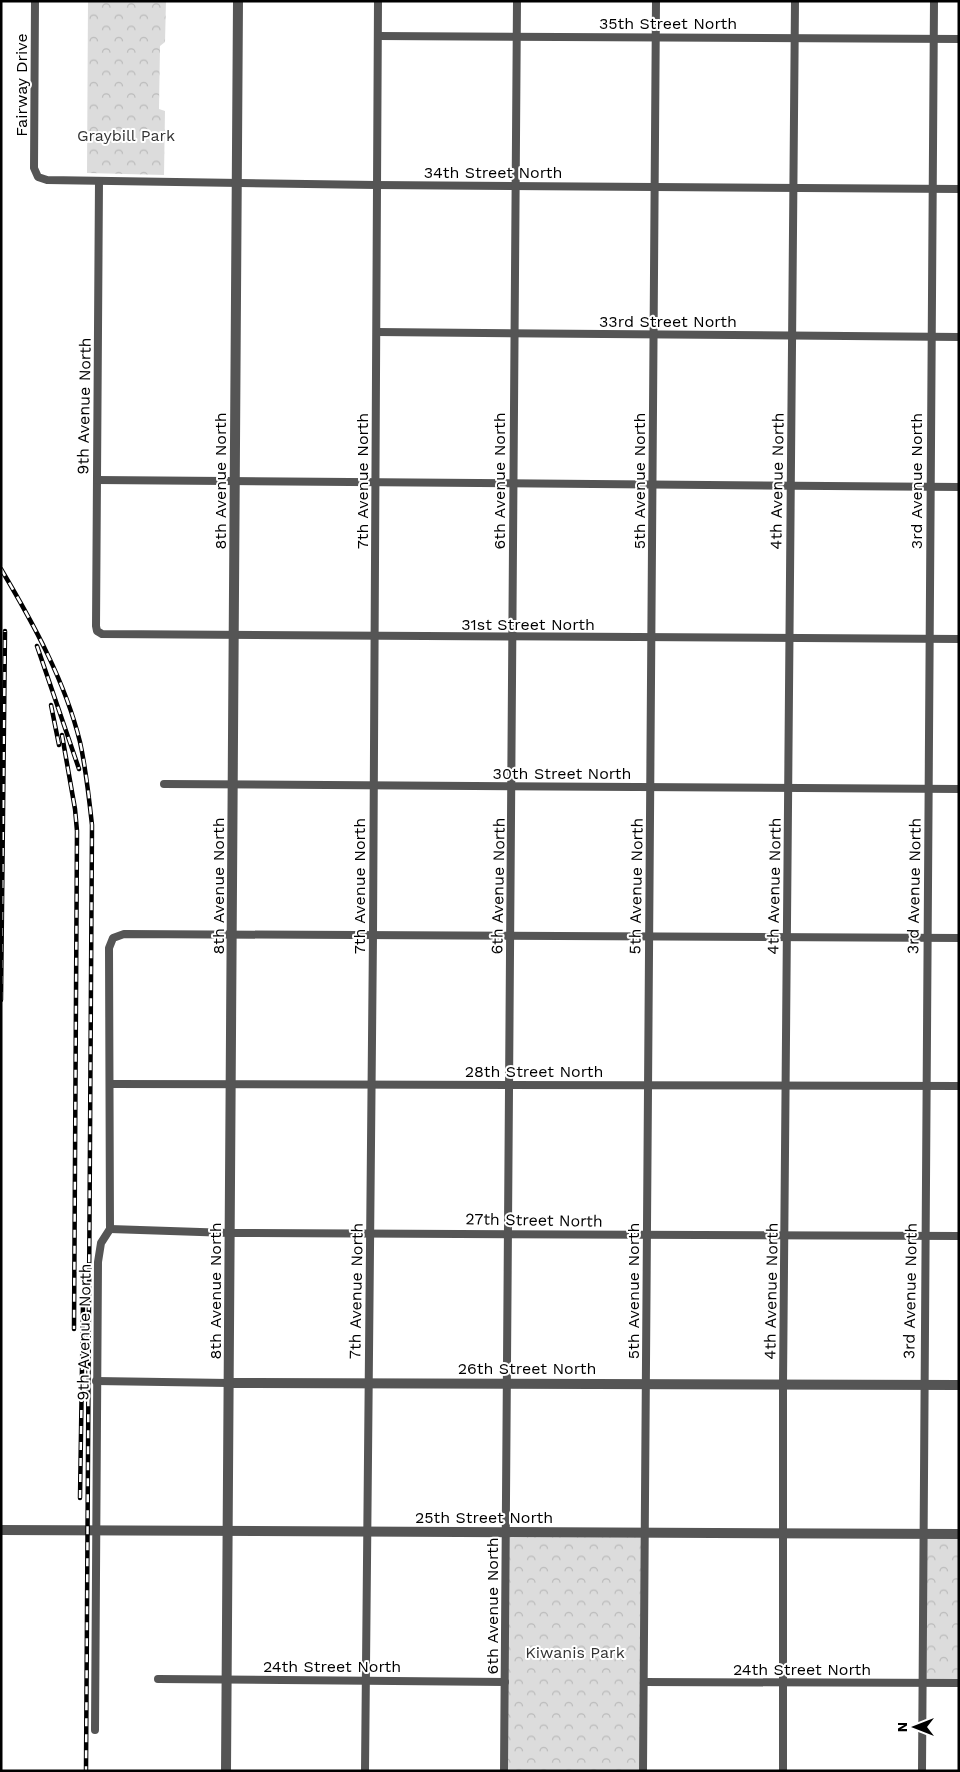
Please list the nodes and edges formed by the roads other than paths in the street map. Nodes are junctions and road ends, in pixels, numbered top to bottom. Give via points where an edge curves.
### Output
1 (35, 1) edge
2 (238, 1) edge
3 (378, 1) edge
4 (517, 1) edge
5 (656, 1) edge
6 (795, 1) edge
7 (934, 1) edge
8 (378, 36) junction
9 (517, 36) junction
10 (794, 37) junction
11 (656, 38) junction
12 (934, 39) junction
13 (959, 39) edge
14 (34, 168) joint
15 (99, 181) junction
16 (237, 183) junction
17 (376, 185) junction
18 (516, 186) junction
19 (794, 186) junction
20 (654, 187) junction
21 (933, 188) junction
22 (959, 189) edge
23 (377, 332) junction
24 (514, 334) junction
25 (654, 335) junction
26 (792, 336) junction
27 (930, 337) junction
28 (959, 337) edge
29 (97, 480) junction
30 (234, 482) junction
31 (375, 482) junction
32 (513, 483) junction
33 (653, 485) junction
34 (791, 486) junction
35 (930, 487) junction
36 (959, 487) edge
37 (97, 632) joint
38 (234, 636) junction
39 (374, 637) junction
40 (513, 638) junction
41 (652, 639) junction
42 (929, 639) junction
43 (959, 639) edge
44 (789, 640) junction
45 (164, 784) dead end
46 (234, 785) junction
47 (373, 786) junction
48 (512, 787) junction
49 (651, 788) junction
50 (790, 789) junction
51 (929, 789) junction
52 (959, 789) edge
53 (233, 934) junction
54 (373, 935) junction
55 (512, 935) junction
56 (649, 937) junction
57 (787, 937) junction
58 (928, 938) junction
59 (959, 938) edge
60 (231, 1082) junction
61 (110, 1084) junction
62 (508, 1084) junction
63 (649, 1084) junction
64 (371, 1086) junction
65 (925, 1086) junction
66 (959, 1086) edge
67 (786, 1087) junction
68 (110, 1229) junction
69 (230, 1233) junction
70 (370, 1233) junction
71 (507, 1234) junction
72 (647, 1235) junction
73 (925, 1236) junction
74 (959, 1236) edge
75 (785, 1237) junction
76 (96, 1382) junction
77 (229, 1383) junction
78 (647, 1383) junction
79 (784, 1383) junction
80 (369, 1384) junction
81 (507, 1384) junction
82 (923, 1384) junction
83 (959, 1385) edge
84 (5, 1530) edge
85 (96, 1531) junction
86 (228, 1531) junction
87 (368, 1532) junction
88 (506, 1532) junction
89 (645, 1532) junction
90 (785, 1532) junction
91 (922, 1533) junction
92 (959, 1534) edge
93 (158, 1679) dead end
94 (227, 1680) junction
95 (365, 1680) junction
96 (505, 1682) junction
97 (644, 1682) junction
98 (784, 1683) junction
99 (922, 1683) junction
100 (959, 1683) edge
101 (95, 1730) dead end
102 (226, 1771) edge
103 (365, 1771) edge
104 (504, 1771) edge
105 (644, 1771) edge
106 (783, 1771) edge
107 (922, 1771) edge

1 - 14 street, Fairway Drive
2 - 16 street, 8th Avenue North
3 - 8 street, 7th Avenue North
4 - 9 street, 6th Avenue North
5 - 11 street, 5th Avenue North
6 - 10 street, 4th Avenue North
7 - 12 street, 3rd Avenue North
8 - 9 street, 35th Street North
8 - 17 street, 7th Avenue North
9 - 11 street, 35th Street North
9 - 18 street, 6th Avenue North
10 - 11 street, 35th Street North
10 - 12 street, 35th Street North
10 - 19 street, 4th Avenue North
11 - 20 street, 5th Avenue North
12 - 13 street, 35th Street North
12 - 21 street, 3rd Avenue North
14 - 15 street, 34th Street North via 38,177 47,180
15 - 16 street, 34th Street North
15 - 29 street, 9th Avenue North
16 - 17 street, 34th Street North
16 - 30 street, 8th Avenue North
17 - 18 street, 34th Street North
17 - 23 street, 7th Avenue North
18 - 20 street, 34th Street North
18 - 24 street, 6th Avenue North
19 - 20 street, 34th Street North
19 - 21 street, 34th Street North
19 - 26 street, 4th Avenue North
20 - 25 street, 5th Avenue North
21 - 22 street, 34th Street North
21 - 27 street, 3rd Avenue North
23 - 24 street, 33rd Street North
23 - 31 street, 7th Avenue North
24 - 25 street, 33rd Street North
24 - 32 street, 6th Avenue North
25 - 26 street, 33rd Street North
25 - 33 street, 5th Avenue North
26 - 27 street, 33rd Street North
26 - 34 street, 4th Avenue North
27 - 28 street, 33rd Street North
27 - 35 street, 3rd Avenue North
29 - 30 street
29 - 37 street, 9th Avenue North
30 - 31 street
30 - 38 street, 8th Avenue North
31 - 32 street
31 - 39 street, 7th Avenue North
32 - 33 street
32 - 40 street, 6th Avenue North
33 - 34 street
33 - 41 street, 5th Avenue North
34 - 35 street
34 - 44 street, 4th Avenue North
35 - 36 street
35 - 42 street, 3rd Avenue North
37 - 38 street, 31st Street North
38 - 39 street, 31st Street North
38 - 46 street, 8th Avenue North
39 - 40 street, 31st Street North
39 - 47 street, 7th Avenue North
40 - 41 street, 31st Street North
40 - 48 street, 6th Avenue North
41 - 44 street, 31st Street North
41 - 49 street, 5th Avenue North
42 - 43 street, 31st Street North
42 - 44 street, 31st Street North
42 - 51 street, 3rd Avenue North
44 - 50 street, 4th Avenue North
45 - 46 street, 30th Street North
46 - 47 street, 30th Street North
46 - 53 street, 8th Avenue North
47 - 48 street, 30th Street North
47 - 54 street, 7th Avenue North
48 - 49 street, 30th Street North
48 - 55 street, 6th Avenue North
49 - 50 street, 30th Street North
49 - 56 street, 5th Avenue North
50 - 51 street, 30th Street North
50 - 57 street, 4th Avenue North
51 - 52 street, 30th Street North
51 - 58 street, 3rd Avenue North
53 - 54 street
53 - 60 street, 8th Avenue North
53 - 61 street, 9th Avenue North via 124,934 113,938 109,948
54 - 55 street
54 - 64 street, 7th Avenue North
55 - 56 street
55 - 62 street, 6th Avenue North
56 - 57 street
56 - 63 street, 5th Avenue North
57 - 58 street
57 - 67 street, 4th Avenue North
58 - 59 street
58 - 65 street, 3rd Avenue North
60 - 61 street, 28th Street North
60 - 64 street, 28th Street North
60 - 69 street, 8th Avenue North
61 - 68 street, 9th Avenue North
62 - 63 street, 28th Street North
62 - 64 street, 28th Street North
62 - 71 street, 6th Avenue North
63 - 67 street, 28th Street North
63 - 72 street, 5th Avenue North
64 - 70 street, 7th Avenue North
65 - 66 street, 28th Street North
65 - 67 street, 28th Street North
65 - 73 street, 3rd Avenue North
67 - 75 street, 4th Avenue North
68 - 69 street, 27th Street North
68 - 76 street, 9th Avenue North via 101,1243 98,1262
69 - 70 street, 27th Street North
69 - 77 street, 8th Avenue North
70 - 71 street, 27th Street North
70 - 80 street, 7th Avenue North
71 - 72 street, 27th Street North
71 - 81 street, 6th Avenue North
72 - 75 street, 27th Street North
72 - 78 street, 5th Avenue North
73 - 74 street, 27th Street North
73 - 75 street, 27th Street North
73 - 82 street, 3rd Avenue North
75 - 79 street, 4th Avenue North
76 - 77 street, 26th Street North
76 - 85 street, 9th Avenue North
77 - 80 street, 26th Street North
77 - 86 street, 8th Avenue North
78 - 79 street, 26th Street North
78 - 81 street, 26th Street North
78 - 89 street, 5th Avenue North
79 - 82 street, 26th Street North
79 - 90 street, 4th Avenue North
80 - 81 street, 26th Street North
80 - 87 street, 7th Avenue North
81 - 88 street, 6th Avenue North
82 - 83 street, 26th Street North
82 - 91 street, 3rd Avenue North
84 - 85 street, 25th Street North
85 - 86 street, 25th Street North
85 - 101 street, 9th Avenue North
86 - 87 street, 25th Street North
86 - 94 street, 8th Avenue North
87 - 88 street, 25th Street North
87 - 95 street, 7th Avenue North
88 - 89 street, 25th Street North
88 - 96 street, 6th Avenue North
89 - 90 street, 25th Street North
89 - 97 street, 5th Avenue North
90 - 91 street, 25th Street North
90 - 98 street, 4th Avenue North
91 - 92 street, 25th Street North
91 - 99 street, 3rd Avenue North
93 - 94 street, 24th Street North
94 - 95 street, 24th Street North
94 - 102 street, 8th Avenue North
95 - 96 street, 24th Street North
95 - 103 street, 7th Avenue North
96 - 104 street, 6th Avenue North
97 - 98 street, 24th Street North
97 - 105 street, 5th Avenue North
98 - 99 street, 24th Street North
98 - 106 street, 4th Avenue North
99 - 100 street, 24th Street North
99 - 107 street, 3rd Avenue North

